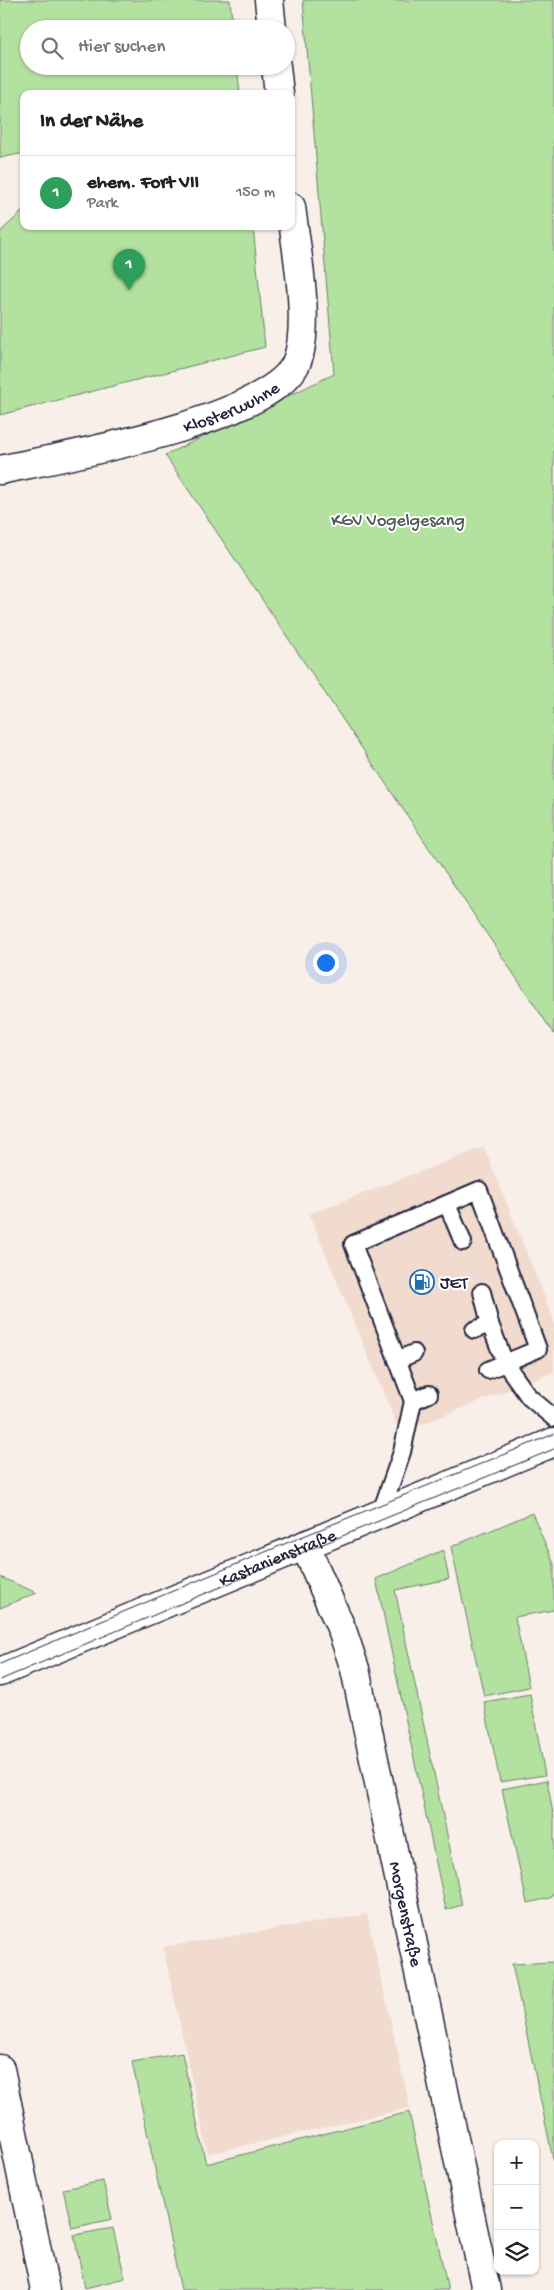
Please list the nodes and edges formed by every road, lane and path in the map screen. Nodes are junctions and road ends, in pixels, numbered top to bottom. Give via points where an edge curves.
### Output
1 (269, 0) edge
2 (271, 20) edge
3 (277, 75) edge
4 (279, 90) edge
5 (294, 230) edge
6 (0, 470) edge
7 (447, 1204) junction
8 (463, 1242) dead end
9 (482, 1292) dead end
10 (490, 1324) junction
11 (474, 1330) dead end
12 (414, 1354) dead end
13 (398, 1360) junction
14 (505, 1363) junction
15 (488, 1370) dead end
16 (429, 1394) dead end
17 (413, 1401) junction
18 (554, 1418) edge
19 (554, 1442) edge
20 (381, 1512) junction
21 (305, 1544) junction
22 (0, 1672) edge
23 (1, 2077) edge
24 (45, 2290) edge
25 (486, 2290) edge

1 - 2 street
3 - 4 street
5 - 6 street, Klosterwuhne via 302,329 298,360 282,382 246,403 170,430
7 - 8 lane
7 - 13 lane via 353,1244
7 - 14 lane via 480,1190 535,1339 538,1349
9 - 10 lane
10 - 11 lane
10 - 14 lane
12 - 13 lane
13 - 17 lane
14 - 15 lane
14 - 18 lane via 529,1397
16 - 17 lane
17 - 20 lane via 402,1452
19 - 20 street, Kastanienstraße
20 - 21 street, Kastanienstraße
21 - 22 street, Kastanienstraße
21 - 25 street, Morgenstraße via 355,1669
23 - 24 street

